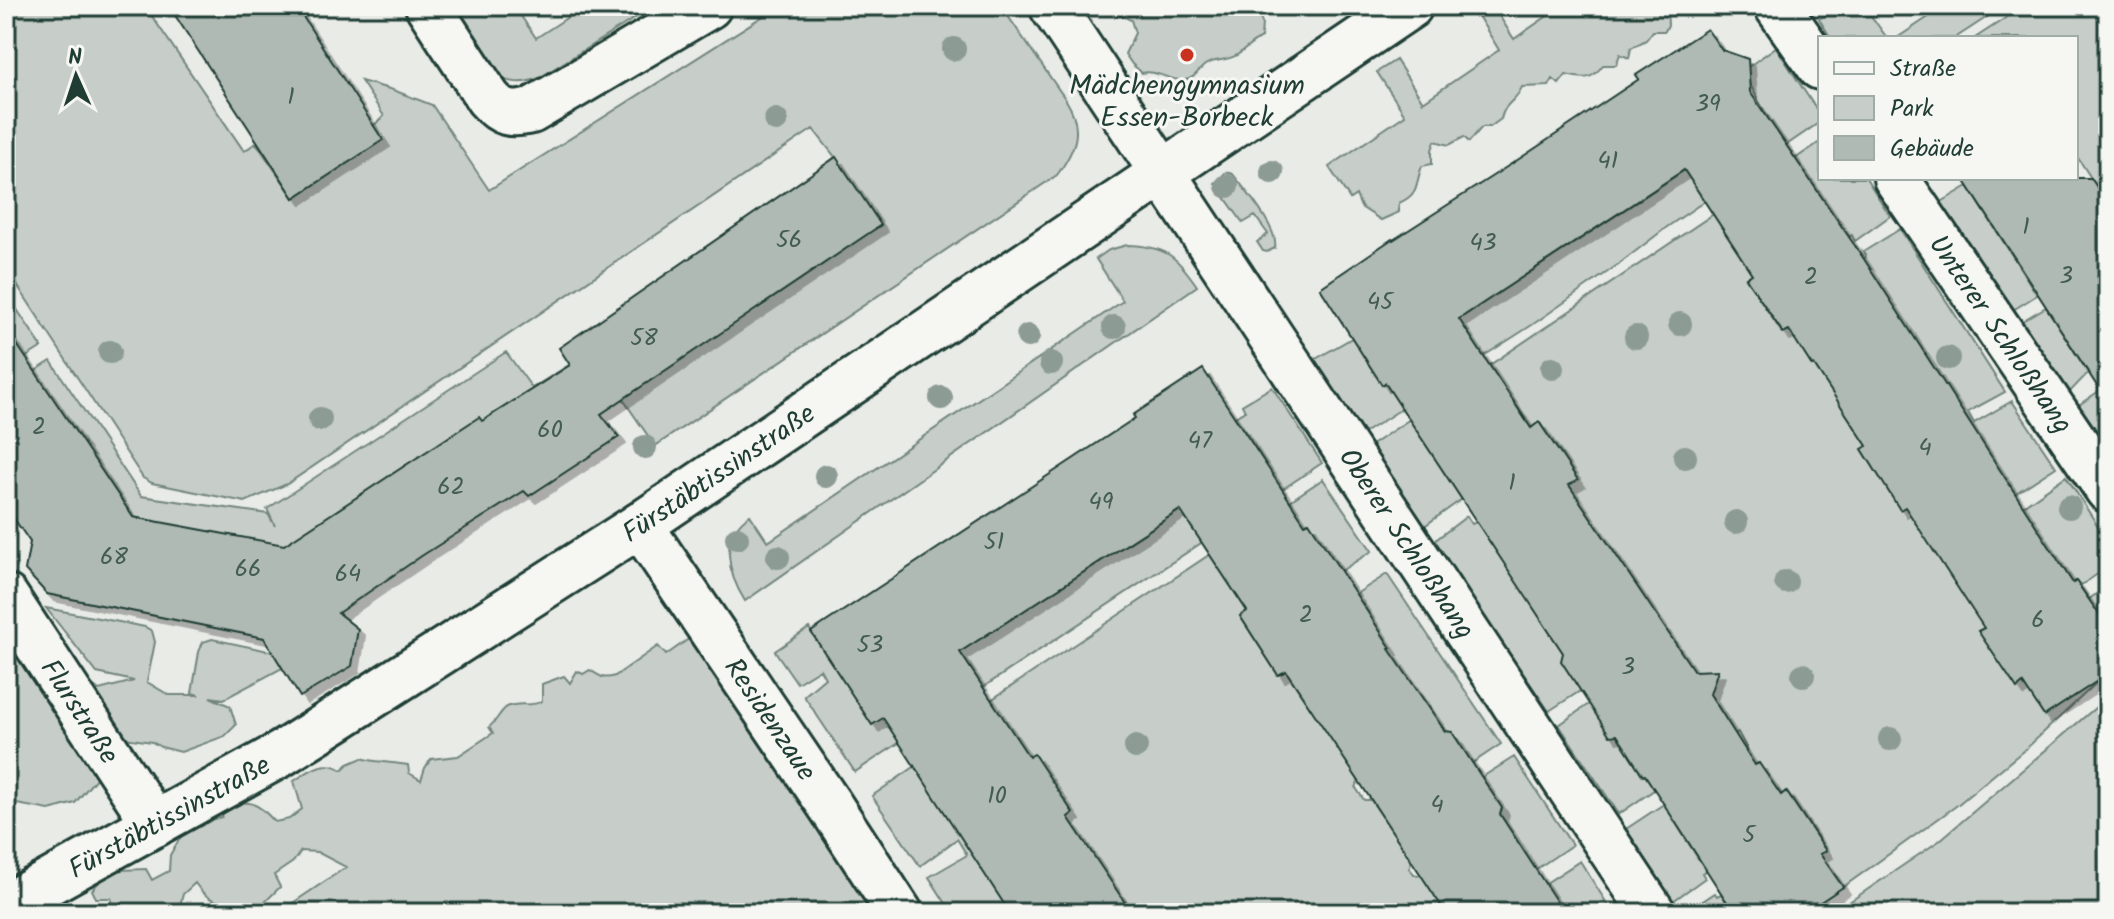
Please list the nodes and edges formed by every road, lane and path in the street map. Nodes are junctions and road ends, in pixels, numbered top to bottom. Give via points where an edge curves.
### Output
1 (428, 6) edge
2 (709, 6) edge
3 (1052, 6) edge
4 (1410, 6) edge
5 (1777, 6) edge
6 (1818, 64) edge
7 (1162, 171) junction
8 (1897, 180) edge
9 (2108, 490) edge
10 (640, 525) junction
11 (6, 597) edge
12 (155, 824) junction
13 (13, 888) edge
14 (900, 913) edge
15 (1653, 913) edge

1 - 2 street via 488,98 497,108 518,114
3 - 7 street, Oberer Schloßhang
4 - 7 street, Fürstäbtissinstraße
5 - 6 street
7 - 10 street, Fürstäbtissinstraße
7 - 15 street, Oberer Schloßhang
8 - 9 street, Unterer Schloßhang
10 - 12 street, Fürstäbtissinstraße via 281,754
10 - 14 street, Residenzaue
11 - 12 street, Flurstraße
12 - 13 street, Fürstäbtissinstraße

